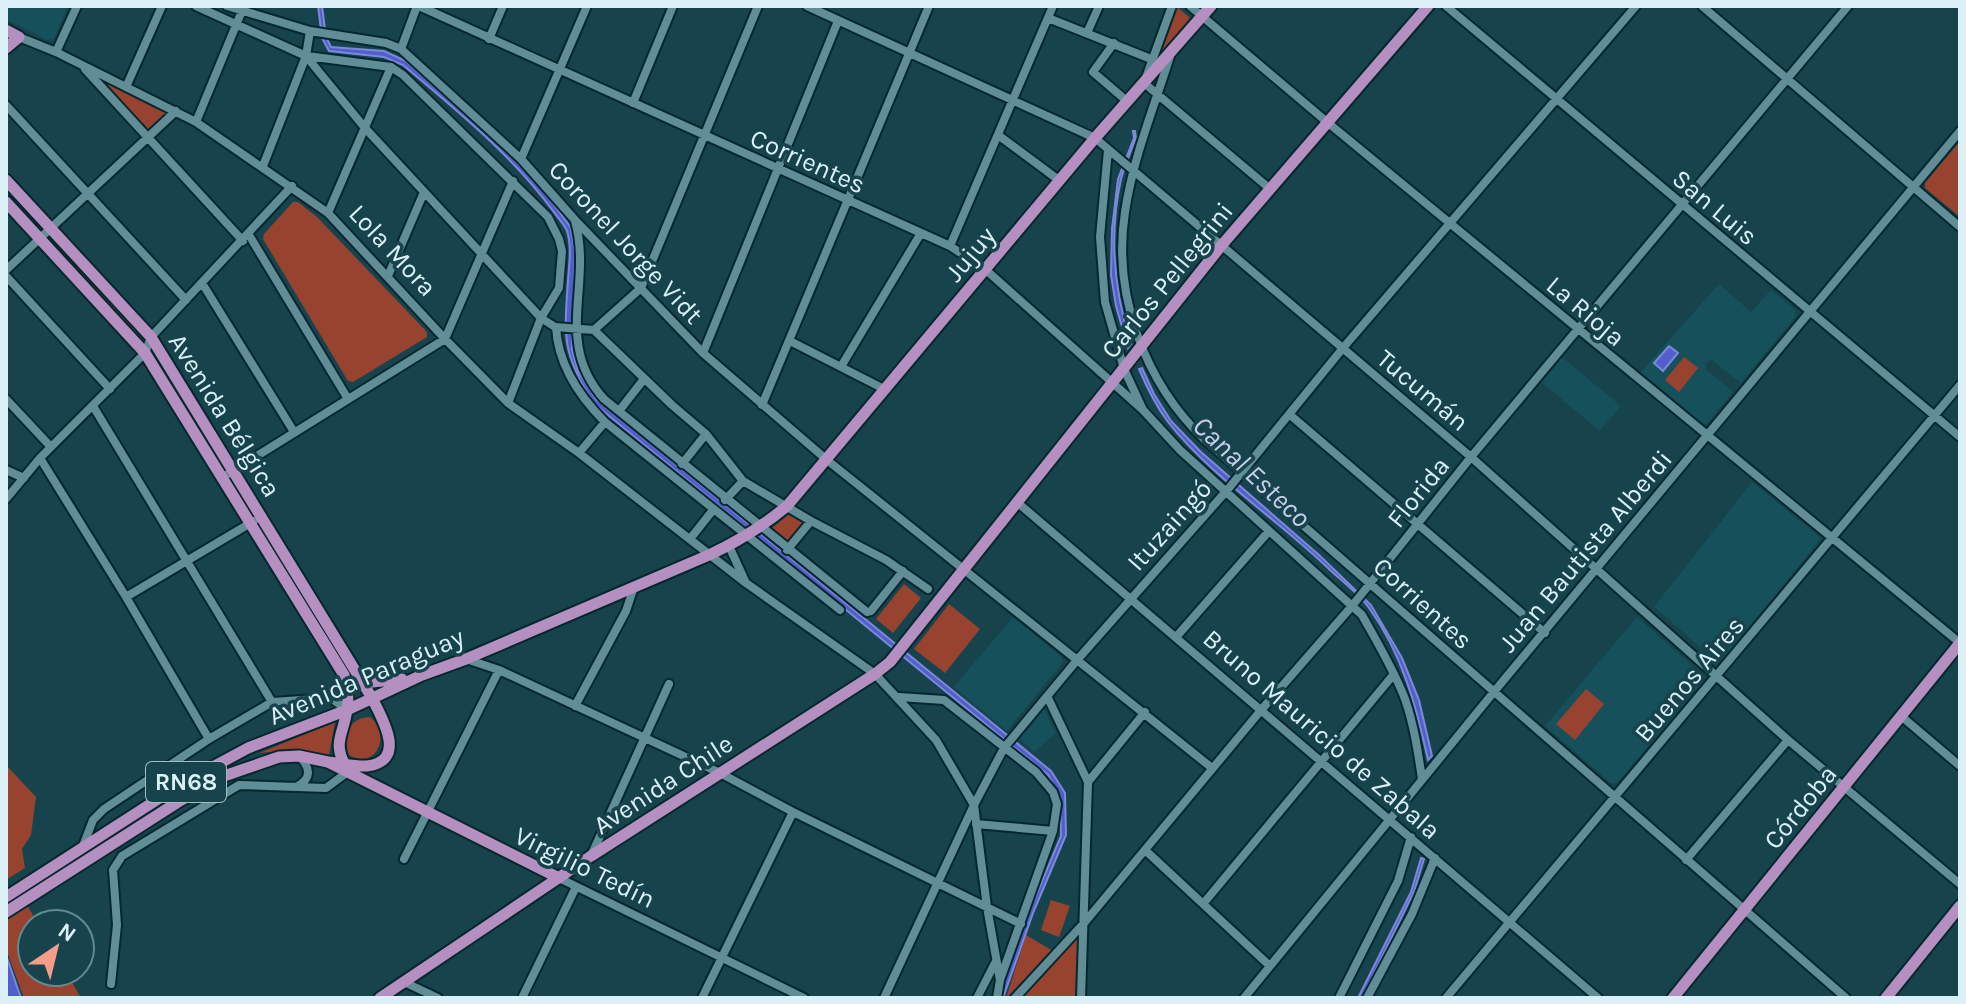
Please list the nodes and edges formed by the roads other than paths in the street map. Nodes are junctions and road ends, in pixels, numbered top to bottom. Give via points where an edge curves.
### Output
1 (77, 6) edge
2 (162, 6) edge
3 (196, 6) edge
4 (227, 6) edge
5 (418, 6) edge
6 (503, 6) edge
7 (587, 6) edge
8 (673, 6) edge
9 (758, 6) edge
10 (807, 6) edge
11 (929, 6) edge
12 (1053, 6) edge
13 (1099, 6) edge
14 (1172, 6) edge
15 (1190, 6) edge
16 (1428, 6) edge
17 (1446, 6) edge
18 (1636, 6) edge
19 (1702, 6) edge
20 (1848, 6) edge
21 (243, 9) edge
22 (1206, 9) edge
23 (1048, 18) junction
24 (838, 21) junction
25 (235, 26) junction
26 (6, 30) edge
27 (319, 32) junction
28 (1087, 33) junction
29 (19, 37) junction
30 (489, 39) junction
31 (1114, 43) junction
32 (6, 48) edge
33 (401, 49) junction
34 (1172, 51) junction
35 (56, 52) junction
36 (910, 53) junction
37 (306, 56) junction
38 (1151, 59) junction
39 (82, 66) junction
40 (391, 67) junction
41 (560, 70) junction
42 (1788, 78) junction
43 (1144, 83) junction
44 (126, 87) junction
45 (1159, 93) junction
46 (1557, 100) junction
47 (1013, 102) junction
48 (1128, 102) junction
49 (633, 103) junction
50 (6, 105) edge
51 (176, 111) junction
52 (196, 122) junction
53 (1327, 122) junction
54 (365, 128) junction
55 (1960, 131) edge
56 (998, 135) junction
57 (705, 137) junction
58 (149, 138) junction
59 (1095, 138) junction
60 (1108, 150) junction
61 (521, 159) junction
62 (263, 166) junction
63 (776, 169) junction
64 (1131, 170) junction
65 (6, 180) edge
66 (513, 181) junction
67 (1060, 181) junction
68 (292, 186) junction
69 (1269, 188) junction
70 (1914, 188) junction
71 (424, 192) junction
72 (88, 195) junction
73 (849, 200) junction
74 (6, 202) edge
75 (1682, 205) junction
76 (328, 213) junction
77 (575, 220) junction
78 (1450, 223) junction
79 (1960, 227) edge
80 (51, 230) junction
81 (921, 233) junction
82 (246, 238) junction
83 (41, 239) junction
84 (950, 246) junction
85 (1221, 246) junction
86 (481, 252) junction
87 (986, 270) junction
88 (6, 273) edge
89 (388, 276) junction
90 (202, 283) junction
91 (641, 288) junction
92 (186, 300) junction
93 (1810, 312) junction
94 (541, 318) junction
95 (558, 328) junction
96 (577, 328) junction
97 (1578, 329) junction
98 (594, 330) junction
99 (151, 337) junction
100 (445, 339) junction
101 (790, 341) junction
102 (1141, 345) junction
103 (1343, 348) junction
104 (145, 353) junction
105 (703, 353) junction
106 (842, 365) junction
107 (1124, 369) junction
108 (644, 379) junction
109 (1113, 382) junction
110 (1960, 385) edge
111 (110, 389) junction
112 (886, 390) junction
113 (6, 399) edge
114 (348, 399) junction
115 (508, 403) junction
116 (762, 405) junction
117 (93, 406) junction
118 (1143, 410) junction
119 (619, 411) junction
120 (1289, 414) junction
121 (1934, 416) junction
122 (605, 422) junction
123 (294, 432) junction
124 (706, 434) junction
125 (1706, 436) junction
126 (1960, 437) edge
127 (51, 447) junction
128 (579, 453) junction
129 (1471, 457) junction
130 (40, 458) junction
131 (827, 460) junction
132 (682, 464) junction
133 (6, 470) edge
134 (228, 474) junction
135 (1240, 475) junction
136 (24, 478) junction
137 (743, 481) junction
138 (1227, 490) junction
139 (6, 499) edge
140 (725, 500) junction
141 (1018, 503) junction
142 (787, 506) junction
143 (713, 510) junction
144 (257, 520) junction
145 (811, 521) junction
146 (1418, 524) junction
147 (760, 527) junction
148 (1269, 531) junction
149 (746, 536) junction
150 (1832, 538) junction
151 (690, 539) junction
152 (729, 546) junction
153 (787, 550) junction
154 (709, 555) junction
155 (186, 562) junction
156 (965, 570) junction
157 (1597, 570) junction
158 (903, 571) junction
159 (746, 583) junction
160 (634, 586) junction
161 (1368, 586) junction
162 (928, 589) dead end
163 (126, 597) junction
164 (1131, 598) junction
165 (1354, 604) junction
166 (840, 610) dead end
167 (1545, 633) junction
168 (1177, 636) junction
169 (1960, 643) edge
170 (466, 659) junction
171 (1078, 659) junction
172 (890, 662) joint
173 (355, 669) junction
174 (499, 670) junction
175 (875, 674) junction
176 (1394, 674) junction
177 (422, 675) junction
178 (1717, 677) junction
179 (669, 684) dead end
180 (1493, 693) junction
181 (1047, 696) junction
182 (899, 697) junction
183 (372, 698) junction
184 (272, 702) junction
185 (575, 706) junction
186 (1262, 709) junction
187 (347, 710) junction
188 (1145, 712) junction
189 (1901, 716) junction
190 (645, 738) junction
191 (209, 739) junction
192 (1788, 740) junction
193 (1004, 748) junction
194 (299, 756) junction
195 (1322, 761) junction
196 (1960, 766) edge
197 (346, 768) junction
198 (1212, 768) junction
199 (720, 773) junction
200 (1422, 779) junction
201 (1088, 782) junction
202 (296, 788) junction
203 (1844, 788) junction
204 (1615, 798) junction
205 (974, 805) junction
206 (793, 812) junction
207 (429, 813) junction
208 (1390, 819) junction
209 (976, 824) junction
210 (1053, 831) junction
211 (1411, 837) junction
212 (83, 846) junction
213 (1145, 850) junction
214 (591, 856) junction
215 (1435, 858) junction
216 (404, 859) dead end
217 (1686, 860) junction
218 (559, 878) junction
219 (939, 883) junction
220 (1960, 884) edge
221 (576, 887) junction
222 (6, 897) edge
223 (1203, 904) junction
224 (1960, 906) edge
225 (987, 907) junction
226 (1745, 910) junction
227 (6, 912) edge
228 (1510, 921) junction
229 (1085, 922) junction
230 (1021, 924) junction
231 (721, 958) junction
232 (995, 963) junction
233 (1270, 966) junction
234 (1000, 980) junction
235 (404, 982) junction
236 (111, 984) dead end
237 (797, 997) edge
238 (380, 998) edge
239 (438, 998) edge
240 (522, 998) edge
241 (702, 998) edge
242 (884, 998) edge
243 (977, 998) edge
244 (997, 998) edge
245 (1015, 998) edge
246 (1081, 998) edge
247 (1244, 998) edge
248 (1339, 998) edge
249 (1367, 998) edge
250 (1446, 998) edge
251 (1598, 998) edge
252 (1673, 998) edge
253 (1846, 998) edge
254 (1886, 998) edge

1 - 35 street
2 - 44 street
3 - 25 street
4 - 21 street, Coronel Jorge Vidt
5 - 30 street, Corrientes
5 - 33 street
6 - 30 street
7 - 41 street
8 - 49 street
9 - 57 street
10 - 24 street, Tucumán
11 - 36 street
12 - 23 street
13 - 28 street
14 - 38 street
15 - 22 street, La Rioja
16 - 53 main road, Carlos Pellegrini
17 - 46 street, San Luis
18 - 46 street, Ituzaingó
19 - 42 street
20 - 42 street, Florida
21 - 25 street
21 - 27 street, Coronel Jorge Vidt
22 - 34 main road, Jujuy
22 - 53 street, La Rioja
23 - 28 street
23 - 47 street
24 - 36 street, Tucumán
24 - 63 street
25 - 37 street
25 - 52 street
26 - 29 main road, Lola Mora
27 - 33 street, Coronel Jorge Vidt
27 - 37 street
28 - 31 street
29 - 32 main road
29 - 35 street, Lola Mora
30 - 41 street, Corrientes
31 - 38 street
31 - 48 street via 1093,72
33 - 61 street, Coronel Jorge Vidt
34 - 43 main road, Jujuy
34 - 45 street, Corrientes
35 - 39 street, Lola Mora
36 - 47 street, Tucumán
36 - 73 street
37 - 40 street
37 - 54 street
37 - 62 street
38 - 43 street
39 - 44 street, Lola Mora
39 - 58 street
40 - 54 street
40 - 66 street
41 - 49 street, Corrientes
41 - 61 street
42 - 70 street
42 - 75 street, Florida
43 - 45 street
43 - 48 main road, Jujuy
44 - 51 street, Lola Mora
45 - 64 street, Corrientes
45 - 69 street
46 - 75 street, San Luis
46 - 78 street, Ituzaingó
47 - 56 street
47 - 59 street, Tucumán
48 - 59 main road, Jujuy
49 - 57 street, Corrientes
50 - 72 street
51 - 52 street, Lola Mora
51 - 58 street
52 - 62 street, Lola Mora
53 - 69 main road, Carlos Pellegrini
53 - 78 street, La Rioja
54 - 71 street
54 - 76 street
55 - 70 street, Juan Bautista Alberdi
56 - 67 street
56 - 84 street
57 - 63 street, Corrientes
57 - 91 street
58 - 72 street
58 - 82 street
59 - 60 street, Tucumán
59 - 67 main road, Jujuy
60 - 64 street, Tucumán
60 - 107 street, Corrientes via 1101,273
61 - 77 street, Coronel Jorge Vidt
62 - 68 street, Lola Mora
63 - 73 street, Corrientes
63 - 105 street
64 - 85 street, Tucumán
64 - 102 street, Corrientes via 1122,243 1126,289
65 - 80 main road, Avenida Bélgica
66 - 86 street
66 - 94 street via 548,217 562,251 559,288
67 - 87 main road, Jujuy
68 - 76 street, Lola Mora
68 - 82 street
69 - 85 main road, Carlos Pellegrini
70 - 79 street
70 - 93 street, Juan Bautista Alberdi
71 - 86 street
71 - 89 street
72 - 80 street
72 - 92 street
73 - 81 street, Corrientes
73 - 101 street
74 - 83 main road, Avenida Bélgica
75 - 93 street, San Luis
75 - 97 street, Florida
76 - 89 street, Lola Mora
77 - 91 street, Coronel Jorge Vidt
77 - 96 street via 580,240
78 - 97 street, La Rioja
78 - 103 street, Ituzaingó
80 - 83 street
80 - 99 main road, Avenida Bélgica
81 - 84 street, Corrientes
81 - 106 street
82 - 90 street
82 - 114 street
83 - 88 street
83 - 104 main road, Avenida Bélgica
84 - 87 street, Corrientes
85 - 102 main road, Carlos Pellegrini
85 - 103 street, Tucumán
86 - 94 street
86 - 100 street
87 - 109 street, Corrientes
87 - 112 main road, Jujuy
88 - 111 street
89 - 100 street, Lola Mora
90 - 92 street
90 - 123 street
91 - 98 street
91 - 105 street, Coronel Jorge Vidt
92 - 99 street
93 - 121 street, San Luis
93 - 125 street, Juan Bautista Alberdi
94 - 95 street
94 - 115 street
95 - 96 street
95 - 122 street via 559,349 573,382
96 - 98 street
96 - 119 street via 585,374
97 - 125 street, La Rioja
97 - 129 street, Florida
98 - 108 street
99 - 104 street
99 - 134 main road, Avenida Bélgica
100 - 114 street
100 - 115 street, Lola Mora
101 - 106 street
101 - 116 street
102 - 107 main road, Carlos Pellegrini
102 - 135 street, Corrientes via 1171,404
103 - 120 street, Ituzaingó
103 - 129 street, Tucumán
104 - 111 street
104 - 134 main road, Avenida Bélgica
105 - 116 street, Coronel Jorge Vidt
106 - 112 street
107 - 109 main road, Carlos Pellegrini
107 - 118 street, Corrientes
108 - 119 street
108 - 124 street
109 - 118 street, Corrientes
109 - 141 main road, Carlos Pellegrini
110 - 121 street, Buenos Aires
111 - 117 street
112 - 131 main road, Jujuy
113 - 127 street
114 - 123 street
115 - 128 street, Lola Mora
116 - 131 street, Coronel Jorge Vidt
117 - 127 street
117 - 155 street
118 - 138 street, Corrientes
119 - 132 street
120 - 135 street, Ituzaingó
120 - 146 street
121 - 126 street, San Luis
121 - 150 street, Buenos Aires
122 - 128 street
122 - 143 street
123 - 134 street
124 - 132 street
124 - 137 street
125 - 150 street, La Rioja
125 - 157 street, Juan Bautista Alberdi
127 - 130 street
128 - 151 street, Lola Mora
129 - 146 street, Florida
129 - 157 street, Tucumán
130 - 136 street
130 - 163 street
131 - 142 main road, Jujuy
131 - 156 street, Coronel Jorge Vidt
132 - 140 street
133 - 136 street
134 - 144 main road, Avenida Bélgica
135 - 138 street, Ituzaingó
135 - 161 street, Corrientes
136 - 139 street
137 - 140 street
137 - 142 street
138 - 148 street, Corrientes
138 - 164 street, Ituzaingó
140 - 147 street
141 - 156 main road, Carlos Pellegrini
141 - 164 street, Bruno Mauricio de Zabala
142 - 145 street
142 - 147 main road, Jujuy
143 - 149 street
143 - 151 street
144 - 155 street
144 - 173 main road, Avenida Bélgica
144 - 187 main road, Avenida Bélgica via 344,675
145 - 153 street
145 - 158 street
146 - 161 street, Florida
146 - 167 street
147 - 149 main road, Avenida Paraguay
147 - 153 street
148 - 165 street, Corrientes
148 - 168 street
149 - 152 main road, Avenida Paraguay
149 - 166 street
150 - 169 street, La Rioja
150 - 178 street, Buenos Aires
151 - 154 street, Lola Mora
152 - 154 main road, Avenida Paraguay
152 - 159 street
153 - 158 street via 867,612
154 - 159 street, Lola Mora
154 - 160 main road, Avenida Paraguay
155 - 163 street
155 - 184 street
156 - 171 street, Coronel Jorge Vidt
156 - 172 main road, Carlos Pellegrini
157 - 167 street, Juan Bautista Alberdi
157 - 178 street, Tucumán
158 - 162 street
159 - 175 street, Lola Mora
160 - 170 main road, Avenida Paraguay
160 - 185 street
161 - 165 street, Florida
161 - 180 street, Corrientes
163 - 191 street
164 - 168 street, Bruno Mauricio de Zabala
164 - 171 street, Ituzaingó
165 - 176 street, Corrientes
165 - 186 street, Florida
167 - 180 street, Juan Bautista Alberdi
168 - 186 street, Bruno Mauricio de Zabala
169 - 189 main road, Córdoba
170 - 174 street
170 - 177 main road, Avenida Paraguay
171 - 181 street, Ituzaingó
171 - 188 street, Coronel Jorge Vidt
172 - 175 main road, Avenida Chile
173 - 177 main road via 372,682
173 - 183 main road, Avenida Bélgica
174 - 185 street
174 - 207 street
175 - 182 street, Lola Mora
175 - 199 main road, Avenida Chile
176 - 195 street
176 - 200 street, Corrientes via 1416,740
177 - 183 main road, Avenida Paraguay
178 - 192 street, Tucumán
178 - 204 street, Buenos Aires
179 - 190 street
180 - 200 street, Juan Bautista Alberdi
180 - 204 street, Corrientes
181 - 193 street, Ituzaingó
181 - 201 street
182 - 193 street via 944,700
182 - 205 street, Lola Mora via 936,740
183 - 187 main road, Avenida Paraguay
183 - 197 main road via 390,734 388,751 370,766
184 - 187 street via 331,698
184 - 191 street
185 - 190 street
186 - 195 street, Bruno Mauricio de Zabala
186 - 198 street, Florida
187 - 197 main road via 338,744
187 - 212 main road, Avenida Paraguay / RN68 via 237,754
188 - 198 street, Coronel Jorge Vidt
188 - 201 street
189 - 196 street
189 - 203 main road, Córdoba
190 - 199 street
190 - 214 street
191 - 212 street via 104,809 93,820
192 - 203 street, Tucumán
192 - 217 street
193 - 205 street, Ituzaingó
193 - 210 street via 1053,792
194 - 197 main road, Avenida Paraguay / RN68
194 - 202 street via 309,776
194 - 227 main road, Avenida Paraguay / RN68 via 262,761 224,776
195 - 208 street, Bruno Mauricio de Zabala
195 - 223 street
197 - 202 street via 326,788
197 - 207 main road, Virgilio Tedín
198 - 213 street, Florida
199 - 206 street
199 - 214 main road, Avenida Chile
200 - 208 street, Juan Bautista Alberdi
201 - 229 street
202 - 236 street via 239,785 122,856 113,870 117,925
203 - 220 street, Tucumán
203 - 226 main road, Córdoba
204 - 217 street, Corrientes
204 - 228 street, Buenos Aires
205 - 209 street
205 - 219 street, Ituzaingó
206 - 219 street
206 - 231 street
207 - 216 street
207 - 218 main road, Virgilio Tedín
208 - 211 street, Bruno Mauricio de Zabala
208 - 233 street, Juan Bautista Alberdi
209 - 210 street
209 - 225 street
210 - 230 street
211 - 215 street, Bruno Mauricio de Zabala
211 - 248 street via 1398,881
212 - 222 main road, Avenida Paraguay / RN68
213 - 223 street
213 - 229 street, Florida
214 - 218 main road, Avenida Chile
215 - 228 street, Bruno Mauricio de Zabala
215 - 249 street
217 - 226 street, Corrientes
218 - 221 street, Virgilio Tedín
218 - 235 main road, Avenida Chile
219 - 225 street
219 - 242 street, Ituzaingó
221 - 231 street, Virgilio Tedín
221 - 240 street
223 - 233 street
224 - 254 main road
225 - 230 street
225 - 232 street
226 - 252 main road, Córdoba
226 - 253 street, Corrientes
228 - 250 street, Buenos Aires
228 - 251 street, Bruno Mauricio de Zabala
229 - 245 street, Florida
229 - 246 street
230 - 234 street
231 - 237 street, Virgilio Tedín
231 - 241 street
232 - 234 street
232 - 243 street
233 - 247 street, Juan Bautista Alberdi
234 - 244 street
235 - 238 main road, Avenida Chile
235 - 239 street

